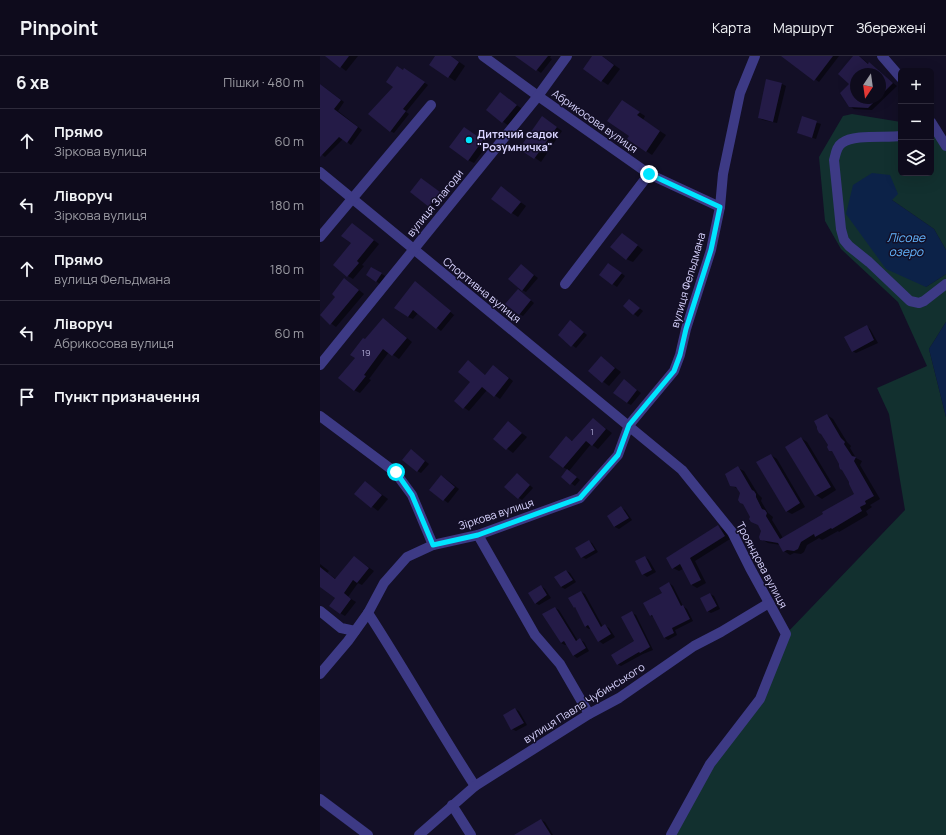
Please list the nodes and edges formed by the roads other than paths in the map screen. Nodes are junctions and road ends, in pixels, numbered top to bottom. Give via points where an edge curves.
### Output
1 (483, 56) edge
2 (567, 56) edge
3 (755, 56) edge
4 (882, 56) edge
5 (898, 75) edge
6 (538, 96) junction
7 (431, 105) dead end
8 (934, 129) edge
9 (898, 136) edge
10 (946, 146) edge
11 (320, 172) edge
12 (649, 174) junction
13 (352, 199) junction
14 (720, 207) junction
15 (320, 237) edge
16 (413, 249) junction
17 (565, 284) dead end
18 (946, 284) edge
19 (320, 365) edge
20 (320, 416) edge
21 (629, 425) junction
22 (478, 535) junction
23 (433, 545) junction
24 (769, 603) junction
25 (320, 611) edge
26 (368, 613) junction
27 (355, 631) junction
28 (320, 674) edge
29 (589, 714) junction
30 (475, 786) junction
31 (320, 799) edge
32 (452, 805) junction
33 (368, 835) edge
34 (419, 835) edge
35 (471, 835) edge
36 (671, 835) edge

1 - 6 street, Абрикосова вулиця
2 - 6 street, вулиця Злагоди
3 - 14 street, вулиця Фельдмана via 740,93 723,174
4 - 5 street
6 - 12 street, Абрикосова вулиця
6 - 16 street, вулиця Злагоди
7 - 13 street
8 - 10 street
9 - 18 street via 849,139 836,150 834,160 844,240 910,301 924,301
11 - 13 street, Спортивна вулиця
12 - 14 street, Абрикосова вулиця
12 - 17 street
13 - 15 street
13 - 16 street, Спортивна вулиця
14 - 21 street, вулиця Фельдмана via 711,250 674,371
16 - 19 street, вулиця Злагоди
16 - 21 street, Спортивна вулиця
20 - 23 street via 396,472 412,495
21 - 22 street, Зіркова вулиця via 618,455 580,498
21 - 24 street, Трояндова вулиця via 682,470 705,496 732,532
22 - 23 street, Зіркова вулиця
22 - 29 street via 535,635 560,664
23 - 26 street, Зіркова вулиця via 407,557 384,582
24 - 29 street, вулиця Павла Чубинського via 694,646 619,698
24 - 36 street, Трояндова вулиця via 786,634 760,699 710,764
25 - 27 street via 340,628
26 - 27 street, Зіркова вулиця
26 - 30 street
27 - 28 street, Зіркова вулиця
29 - 30 street, вулиця Павла Чубинського
30 - 32 street, вулиця Павла Чубинського
31 - 33 street
32 - 34 street, вулиця Павла Чубинського
32 - 35 street

